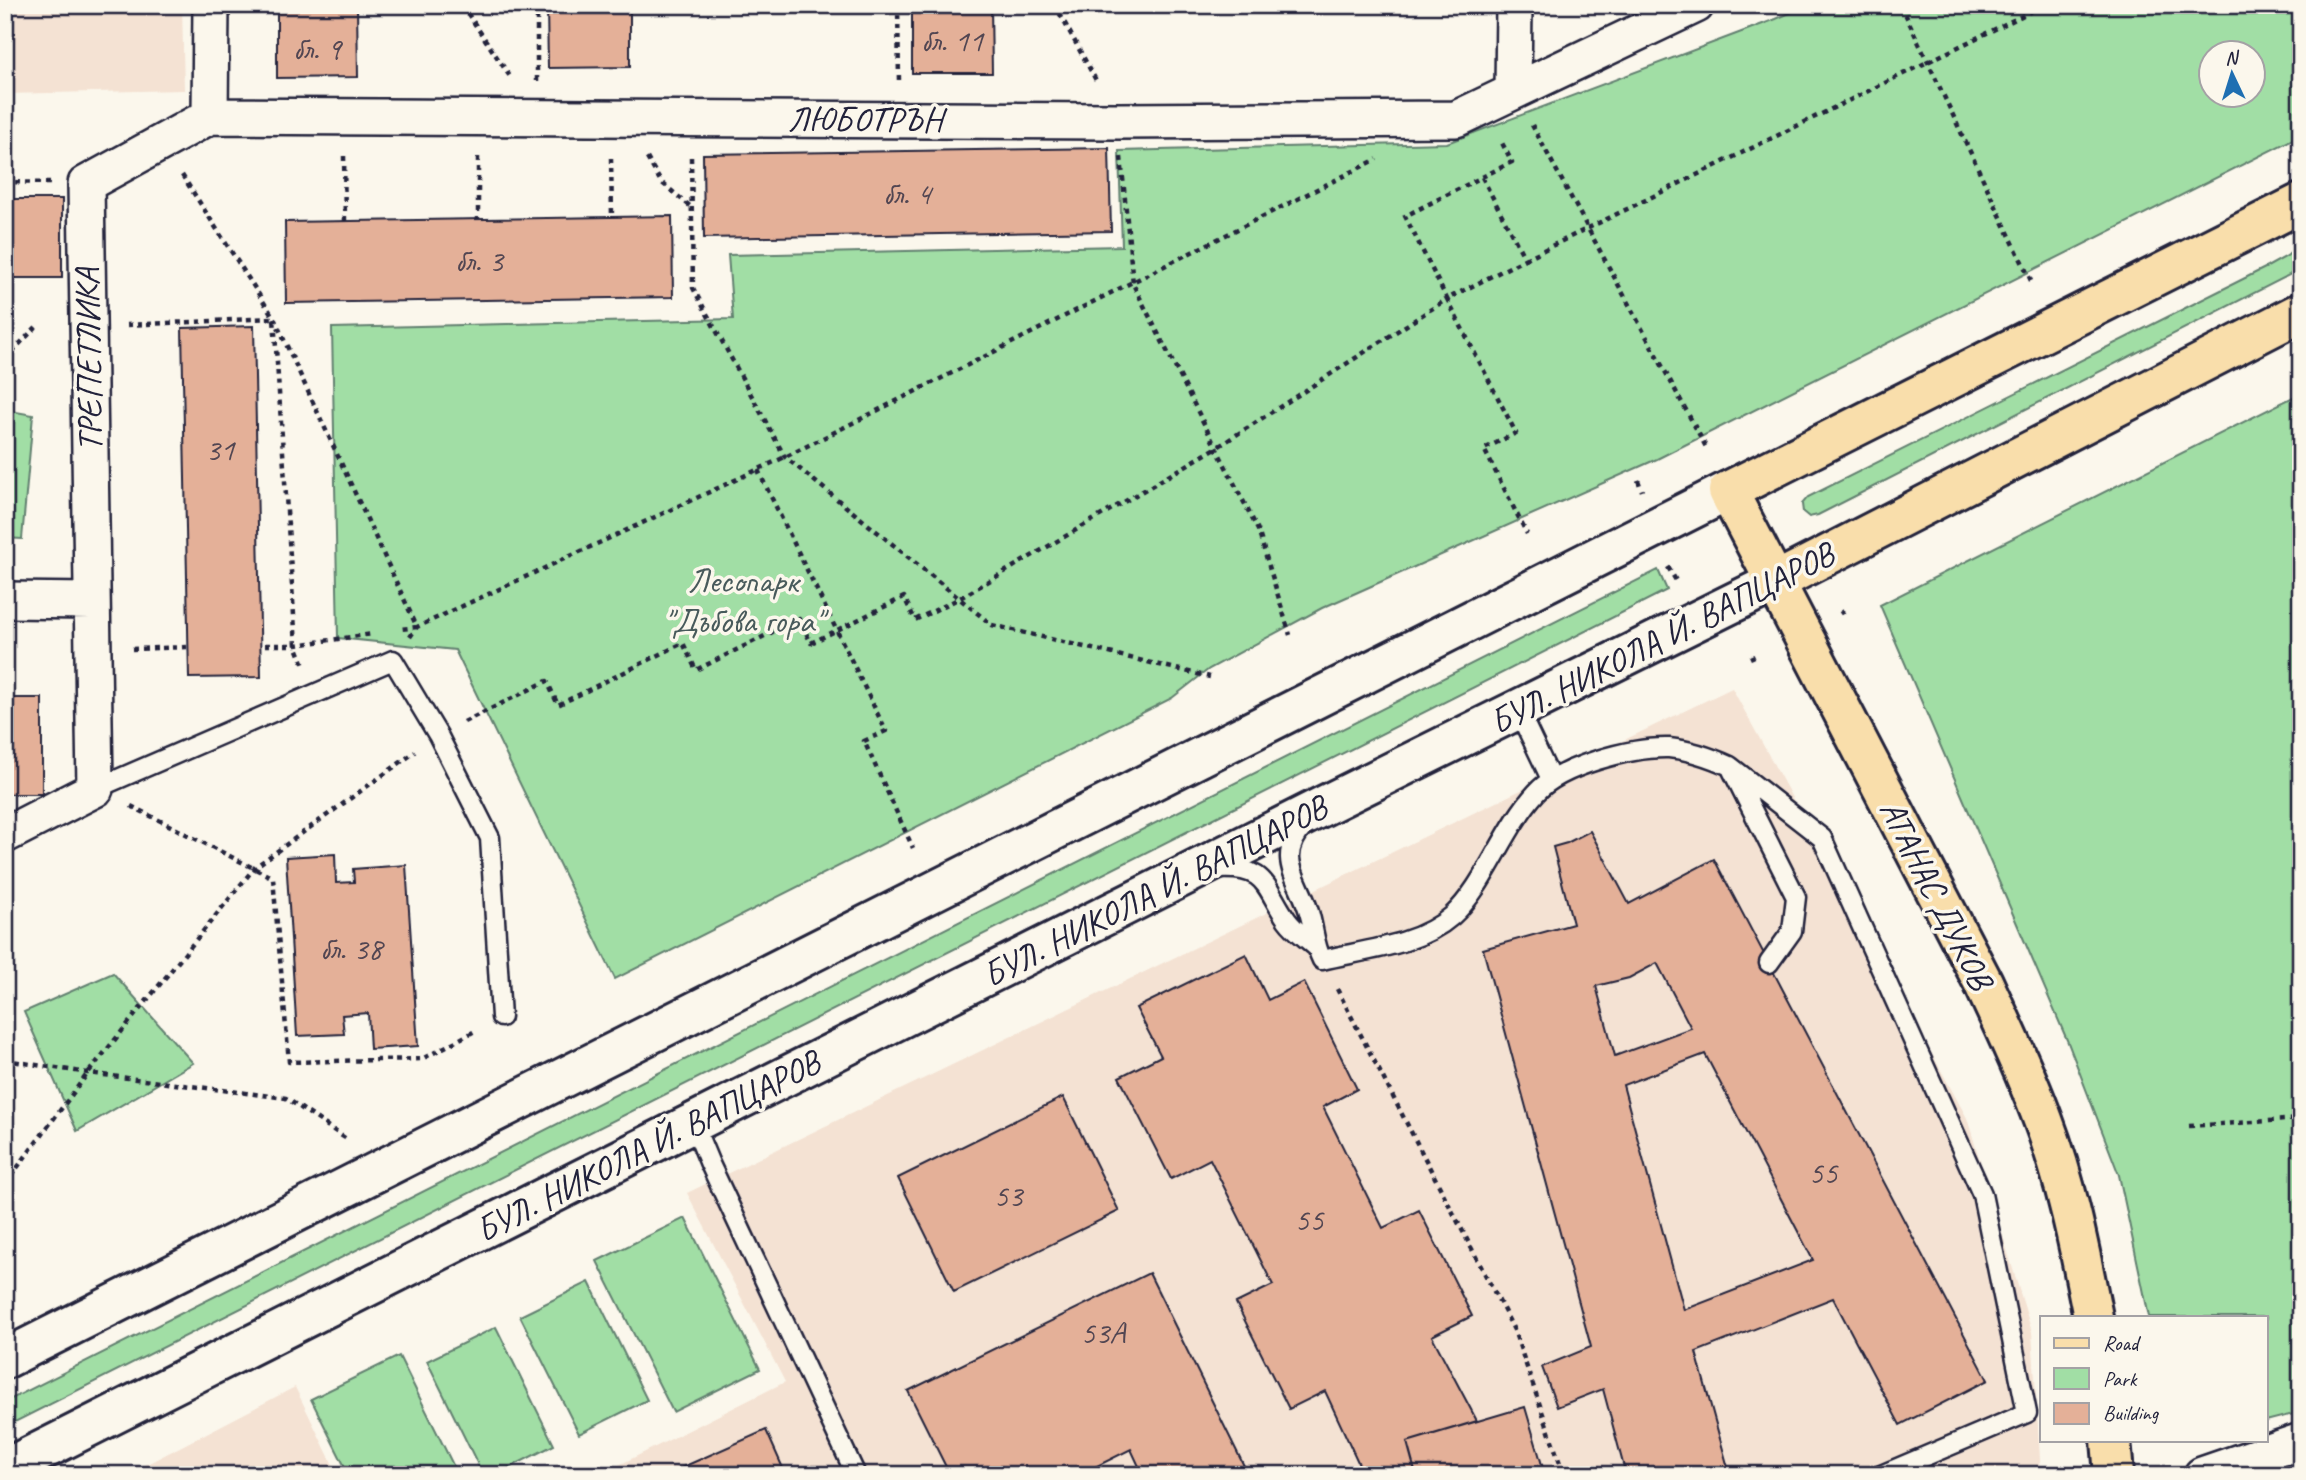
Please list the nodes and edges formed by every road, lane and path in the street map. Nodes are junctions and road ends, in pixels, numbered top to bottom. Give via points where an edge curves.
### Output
1 (211, 5) edge
2 (462, 5) edge
3 (537, 5) edge
4 (898, 5) edge
5 (1055, 5) edge
6 (1514, 5) edge
7 (1696, 5) edge
8 (1901, 5) edge
9 (2044, 5) edge
10 (1929, 62) junction
11 (1498, 99) junction
12 (210, 116) junction
13 (537, 117) junction
14 (615, 117) junction
15 (690, 117) junction
16 (899, 119) junction
17 (1118, 121) junction
18 (162, 142) junction
19 (1382, 157) dead end
20 (1482, 177) junction
21 (345, 200) dead end
22 (478, 200) dead end
23 (2301, 203) edge
24 (691, 207) junction
25 (612, 216) dead end
26 (478, 219) dead end
27 (345, 221) dead end
28 (1588, 229) junction
29 (1525, 259) junction
30 (1133, 284) junction
31 (2032, 284) dead end
32 (1447, 299) junction
33 (2301, 312) edge
34 (274, 318) junction
35 (36, 327) dead end
36 (88, 327) junction
37 (5, 359) edge
38 (1706, 447) dead end
39 (1216, 448) junction
40 (785, 457) junction
41 (758, 470) junction
42 (1728, 491) junction
43 (1527, 534) dead end
44 (1666, 563) dead end
45 (1775, 582) junction
46 (1678, 584) dead end
47 (960, 598) junction
48 (5, 600) edge
49 (92, 601) junction
50 (1846, 610) dead end
51 (1840, 614) dead end
52 (417, 627) junction
53 (838, 630) junction
54 (390, 631) dead end
55 (377, 633) dead end
56 (1290, 635) dead end
57 (265, 645) dead end
58 (296, 645) junction
59 (188, 647) dead end
60 (93, 650) junction
61 (1759, 654) dead end
62 (1750, 658) dead end
63 (393, 660) junction
64 (1210, 677) dead end
65 (315, 694) junction
66 (1518, 710) junction
67 (438, 735) junction
68 (1730, 766) junction
69 (1551, 779) junction
70 (95, 789) junction
71 (1325, 805) junction
72 (5, 835) edge
73 (913, 848) dead end
74 (255, 867) junction
75 (1189, 873) junction
76 (1318, 953) junction
77 (1769, 962) dead end
78 (501, 1017) joint
79 (5, 1060) edge
80 (88, 1073) junction
81 (2301, 1118) edge
82 (693, 1123) junction
83 (2189, 1126) dead end
84 (345, 1138) dead end
85 (5, 1184) edge
86 (2093, 1316) edge
87 (5, 1359) edge
88 (2301, 1441) edge
89 (2111, 1442) edge
90 (5, 1469) edge
91 (856, 1475) edge
92 (1564, 1475) edge
93 (1881, 1475) edge
94 (2114, 1475) edge
95 (2202, 1475) edge

1 - 12 street
2 - 13 path
3 - 13 path
4 - 16 path
5 - 17 path
6 - 11 street
7 - 11 street, ЛЮБОТРЪН
8 - 10 path
9 - 10 path
10 - 28 path
10 - 31 path
11 - 17 street, ЛЮБОТРЪН via 1456,119
11 - 20 path via 1511,162
11 - 28 path
12 - 13 street, ЛЮБОТРЪН
12 - 18 street, ТРЕПЕТЛИКА
13 - 14 street, ЛЮБОТРЪН
14 - 15 street, ЛЮБОТРЪН
14 - 24 path via 661,182
14 - 25 path
15 - 16 street, ЛЮБОТРЪН
15 - 24 path
16 - 17 street, ЛЮБОТРЪН
17 - 30 path
18 - 34 path
18 - 36 street, ТРЕПЕТЛИКА via 86,184
19 - 30 path
20 - 29 path
20 - 32 path via 1405,216
21 - 27 path
22 - 26 path
23 - 42 main road
24 - 40 path via 692,288
28 - 29 path
28 - 38 path
29 - 32 path
30 - 39 path
30 - 40 path
32 - 39 path
32 - 43 path via 1516,432 1485,449
33 - 45 main road, БУЛ. НИКОЛА Й. ВАПЦАРОВ
34 - 36 path
34 - 52 path
34 - 58 path
35 - 37 path
36 - 49 street, ТРЕПЕТЛИКА
39 - 47 path
39 - 56 path via 1258,530
40 - 41 path
40 - 47 path
41 - 52 path
41 - 53 path
42 - 45 main road, АТАНАС ДУКОВ
42 - 87 main road
44 - 46 path
45 - 66 main road, БУЛ. НИКОЛА Й. ВАПЦАРОВ
45 - 86 main road, АТАНАС ДУКОВ via 2018,1057 2060,1172
47 - 53 path via 915,620 904,597
47 - 64 path via 992,625
48 - 49 street
49 - 60 street, ТРЕПЕТЛИКА
50 - 51 path
52 - 54 path
52 - 63 path
53 - 67 path via 811,643 799,619 696,670 683,643 558,705 547,681
53 - 73 path via 886,731 864,741
55 - 58 path
57 - 58 path
58 - 65 path
59 - 60 path
60 - 70 street, ТРЕПЕТЛИКА
61 - 62 path
63 - 65 lane
63 - 67 lane
65 - 70 lane
66 - 69 lane
66 - 71 main road, БУЛ. НИКОЛА Й. ВАПЦАРОВ
67 - 74 path
67 - 78 lane via 489,838
68 - 69 lane via 1703,754 1668,748 1623,752
68 - 77 lane via 1796,897 1793,931
68 - 93 lane via 1822,838 1982,1194 2027,1413
69 - 76 lane via 1535,794 1452,916 1399,943
70 - 72 street
70 - 74 path
71 - 75 main road, БУЛ. НИКОЛА Й. ВАПЦАРОВ
71 - 76 lane via 1292,842 1289,860
74 - 78 path via 273,878 289,1062 422,1059
74 - 80 path
75 - 76 lane via 1221,868 1258,876 1288,921
75 - 82 main road, БУЛ. НИКОЛА Й. ВАПЦАРОВ
76 - 92 path via 1514,1330
79 - 80 path
80 - 84 path via 286,1098
80 - 85 path
81 - 83 path
82 - 90 main road, БУЛ. НИКОЛА Й. ВАПЦАРОВ
82 - 91 lane
88 - 95 street
89 - 94 main road

